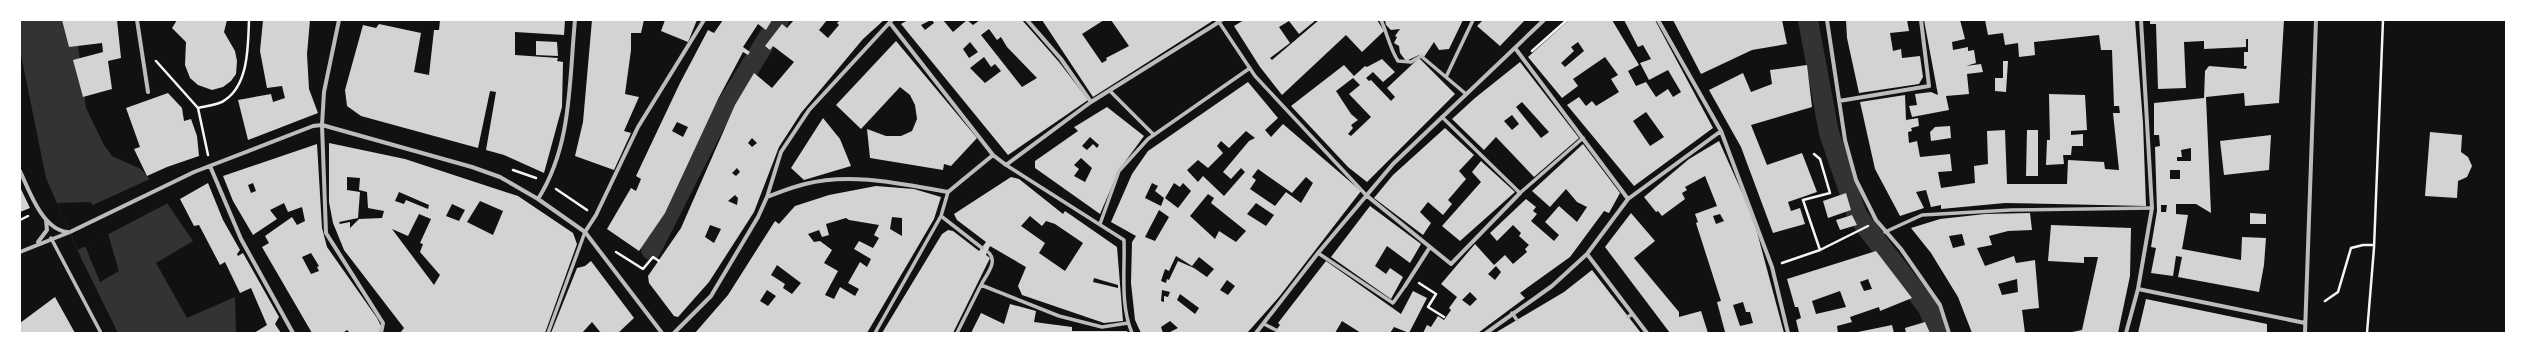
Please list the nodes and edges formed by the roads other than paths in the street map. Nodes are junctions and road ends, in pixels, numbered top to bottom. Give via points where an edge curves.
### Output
1 (137, 20) edge
2 (339, 20) edge
3 (575, 20) edge
4 (704, 20) edge
5 (1027, 20) edge
6 (1381, 20) edge
7 (1544, 20) edge
8 (1658, 20) edge
9 (1827, 20) edge
10 (1921, 20) edge
11 (2141, 20) edge
12 (2316, 20) edge
13 (891, 21) edge
14 (1219, 21) edge
15 (1473, 21) edge
16 (1515, 48) junction
17 (1250, 68) junction
18 (1446, 77) junction
19 (1110, 91) junction
20 (148, 92) dead end
21 (1466, 94) junction
22 (1839, 101) junction
23 (1091, 102) junction
24 (1442, 117) junction
25 (322, 125) junction
26 (1721, 131) junction
27 (1154, 135) junction
28 (1583, 138) junction
29 (993, 155) junction
30 (1006, 165) junction
31 (210, 166) junction
32 (20, 170) edge
33 (948, 192) junction
34 (1520, 193) junction
35 (1366, 195) junction
36 (767, 196) junction
37 (538, 199) junction
38 (1628, 199) junction
39 (2152, 208) junction
40 (941, 216) junction
41 (46, 219) junction
42 (1100, 224) junction
43 (70, 232) junction
44 (586, 232) junction
45 (1885, 232) junction
46 (51, 238) junction
47 (38, 242) junction
48 (1430, 247) junction
49 (982, 248) dead end
50 (20, 252) edge
51 (988, 252) dead end
52 (1318, 253) junction
53 (1587, 254) junction
54 (981, 285) junction
55 (1405, 286) joint
56 (2138, 289) junction
57 (1512, 314) junction
58 (1517, 320) dead end
59 (2305, 322) junction
60 (1128, 323) junction
61 (1264, 324) junction
62 (1276, 330) dead end
63 (101, 333) edge
64 (294, 333) edge
65 (381, 333) edge
66 (548, 333) edge
67 (662, 333) edge
68 (674, 333) edge
69 (875, 333) edge
70 (956, 333) edge
71 (1132, 333) edge
72 (1256, 333) edge
73 (1486, 333) edge
74 (1647, 333) edge
75 (1788, 333) edge
76 (1949, 333) edge
77 (2126, 333) edge
78 (2305, 333) edge

1 - 20 street
2 - 25 street via 324,92
3 - 37 street via 566,129 558,160
4 - 44 street via 638,127
5 - 23 street via 1061,59
6 - 18 street via 1398,61 1411,62 1421,56
7 - 16 street
8 - 26 street
9 - 22 street
10 - 22 street via 1929,86
11 - 39 street
12 - 59 street
13 - 29 street
13 - 36 street via 809,110 782,152
14 - 17 street
14 - 19 street
15 - 18 street
16 - 21 street
16 - 28 street
17 - 27 street
17 - 35 street
18 - 21 street
19 - 23 street
19 - 27 street
21 - 24 street
22 - 45 street via 1845,140 1856,180 1876,220
23 - 30 street
24 - 34 street
24 - 35 street via 1393,164
25 - 31 street via 312,126
25 - 37 street via 472,167 500,177
25 - 65 street via 326,233 383,324
26 - 38 street
26 - 75 street via 1772,267
27 - 42 street via 1119,171
28 - 34 street
28 - 38 street
29 - 30 street
29 - 33 street
30 - 42 street
31 - 43 street
31 - 64 street via 241,239
32 - 41 street
33 - 36 street via 889,182 835,180 806,184
33 - 40 street
34 - 48 street via 1451,264
35 - 48 street
35 - 52 street
36 - 68 street via 758,217 711,296
37 - 44 street
38 - 53 street
39 - 45 street via 2011,210 1922,215
39 - 56 street
40 - 49 street
40 - 69 street
41 - 43 street via 56,229
41 - 47 street via 47,230
42 - 60 street via 1124,240 1124,292
43 - 46 street
44 - 66 street
44 - 67 street
45 - 76 street via 1901,249 1940,305
46 - 47 street
46 - 63 street
47 - 50 street
48 - 55 street
51 - 54 street via 993,262
52 - 55 street via 1393,303
52 - 61 street
53 - 57 street via 1552,286
53 - 74 street via 1630,316
54 - 60 street via 1059,316 1102,327
54 - 70 street
56 - 59 street
56 - 77 street
57 - 58 street
57 - 73 street
59 - 78 street
60 - 71 street
61 - 62 street
61 - 72 street

